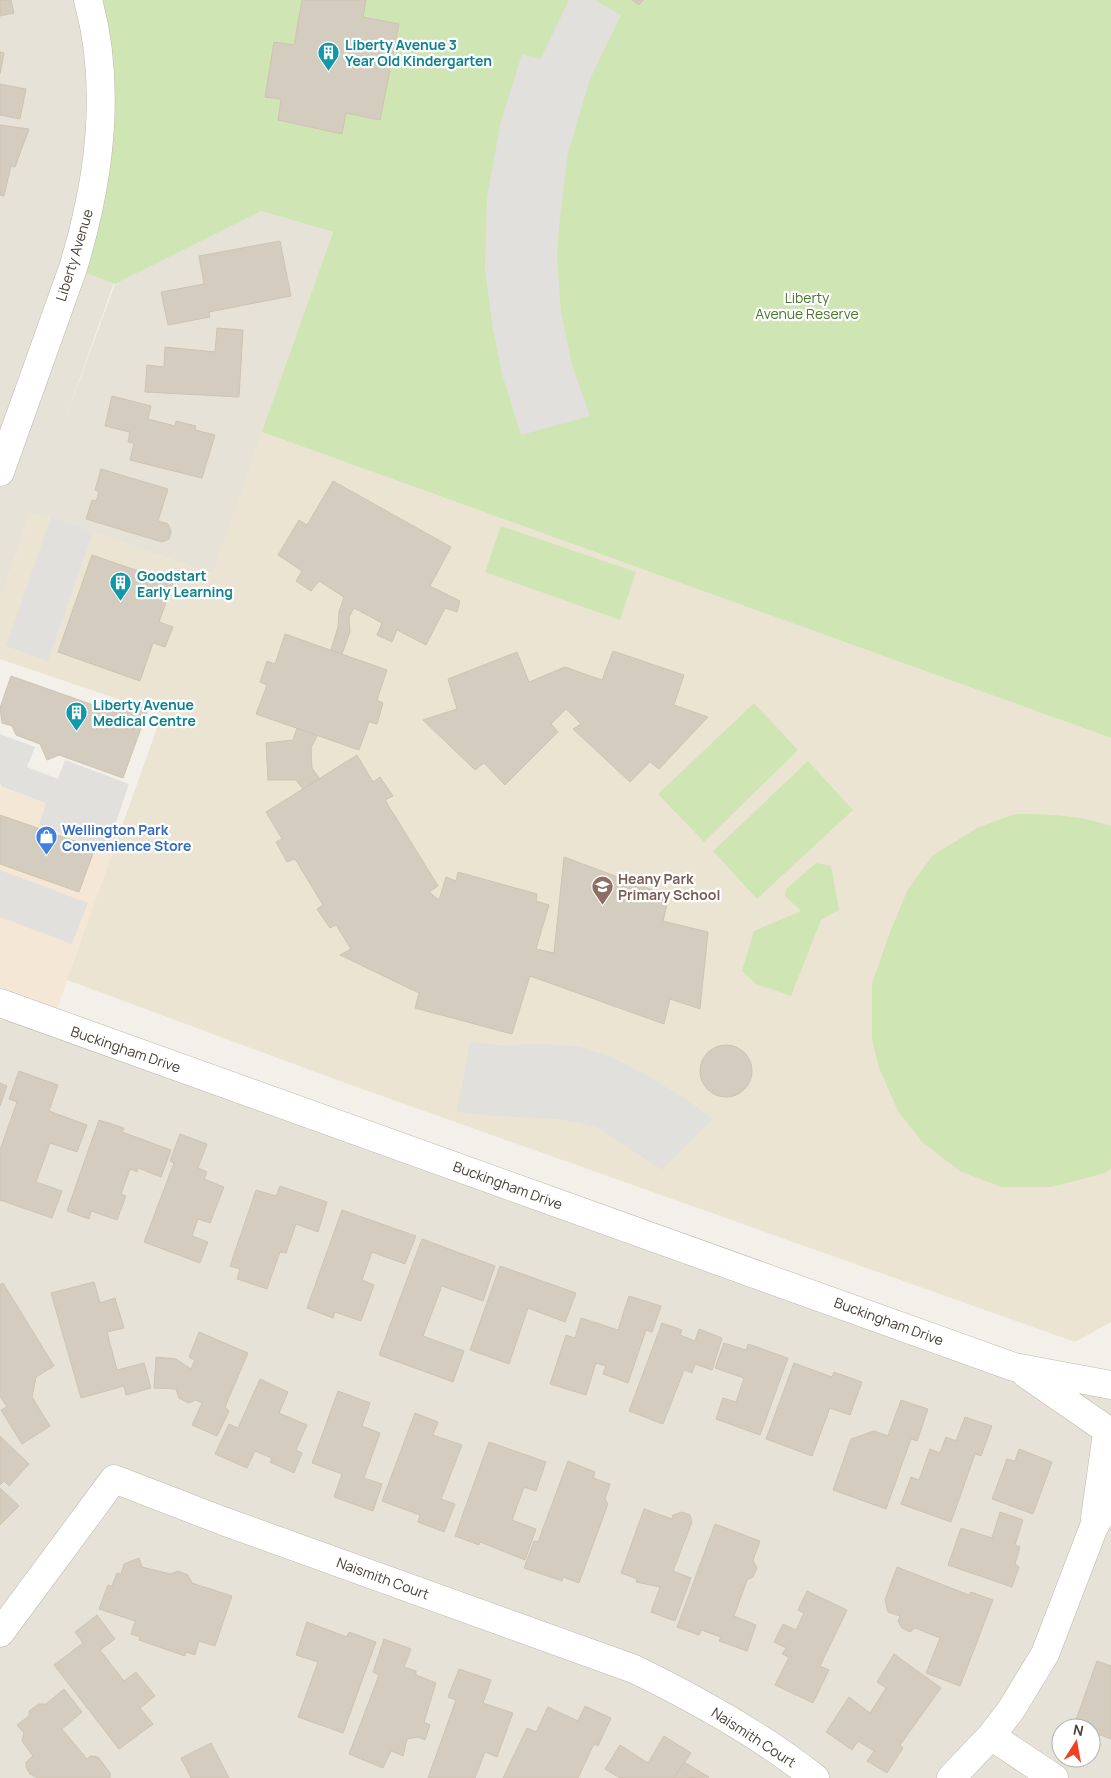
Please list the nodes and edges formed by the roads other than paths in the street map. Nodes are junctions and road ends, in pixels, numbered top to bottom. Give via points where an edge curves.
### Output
1 (88, 0) edge
2 (0, 472) edge
3 (0, 1004) edge
4 (1014, 1366) junction
5 (1111, 1385) edge
6 (1111, 1394) edge
7 (1106, 1436) edge
8 (1111, 1496) edge
9 (1093, 1529) junction
10 (0, 1633) edge
11 (991, 1736) junction
12 (815, 1778) edge
13 (951, 1778) edge
14 (1054, 1778) edge

1 - 2 street, Liberty Avenue via 99,60 101,101 95,179 73,268
3 - 4 street, Buckingham Drive
4 - 5 street, Buckingham Drive
4 - 7 street, Buckingham Drive
6 - 7 street via 1102,1406
7 - 9 street
8 - 9 street
9 - 11 street via 1045,1654
10 - 12 street, Naismith Court via 114,1479 634,1669 683,1692 734,1722 785,1754
11 - 13 street
11 - 14 street

